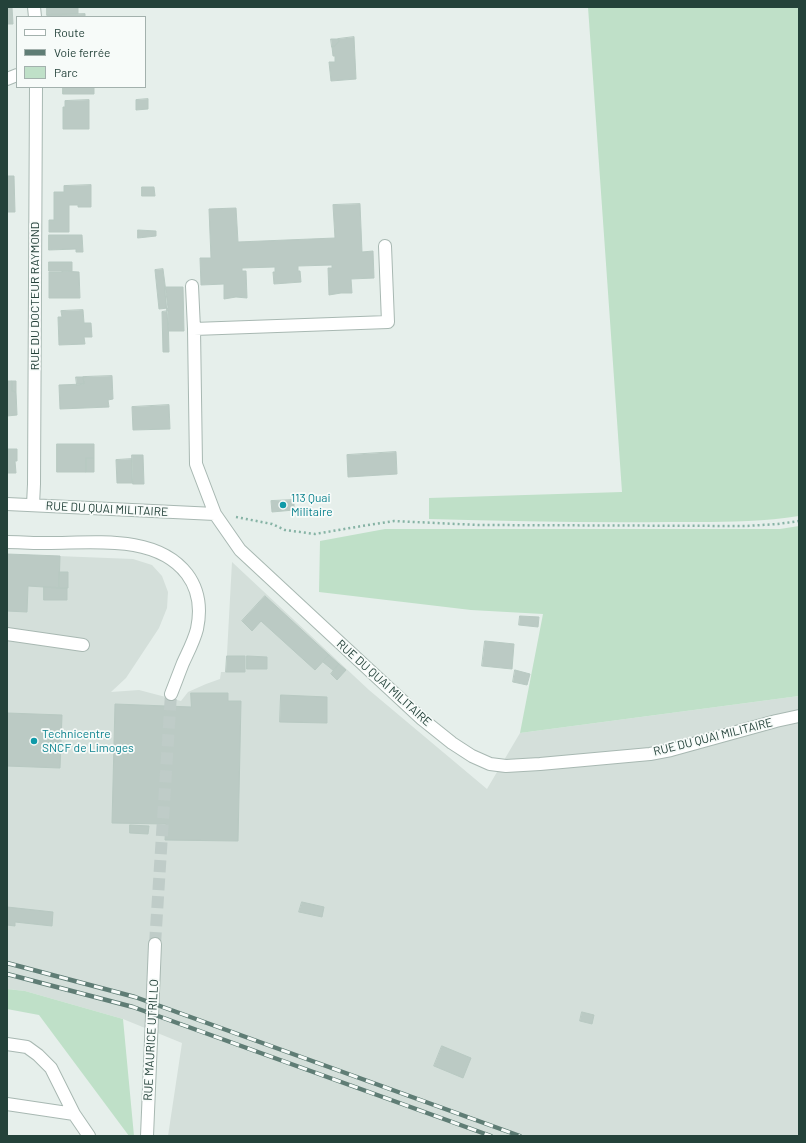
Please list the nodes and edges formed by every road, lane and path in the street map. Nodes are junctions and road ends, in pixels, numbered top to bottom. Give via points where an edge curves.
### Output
1 (36, 88) edge
2 (385, 246) dead end
3 (192, 286) dead end
4 (194, 329) junction
5 (7, 504) edge
6 (33, 505) junction
7 (215, 514) junction
8 (799, 521) edge
9 (7, 542) edge
10 (7, 634) edge
11 (83, 645) dead end
12 (171, 694) tunnel mouth
13 (799, 716) edge
14 (155, 944) tunnel mouth
15 (7, 1044) edge
16 (7, 1104) edge
17 (74, 1114) junction
18 (89, 1136) edge
19 (147, 1136) edge

1 - 6 street, RUE DU DOCTEUR RAYMOND
2 - 4 street via 388,322
3 - 4 street
4 - 7 street via 196,464
5 - 6 street, RUE DU QUAI MILITAIRE
6 - 7 street, RUE DU QUAI MILITAIRE
7 - 8 path via 315,534 394,521 486,525 746,526
7 - 13 street, RUE DU QUAI MILITAIRE via 240,550 422,718 452,743 490,764 540,764 650,754
9 - 12 street via 112,542 159,552 173,560 193,582 199,615 197,630
10 - 11 street
14 - 19 street, RUE MAURICE UTRILLO
15 - 17 street via 27,1047 51,1068
16 - 17 street
17 - 18 street

